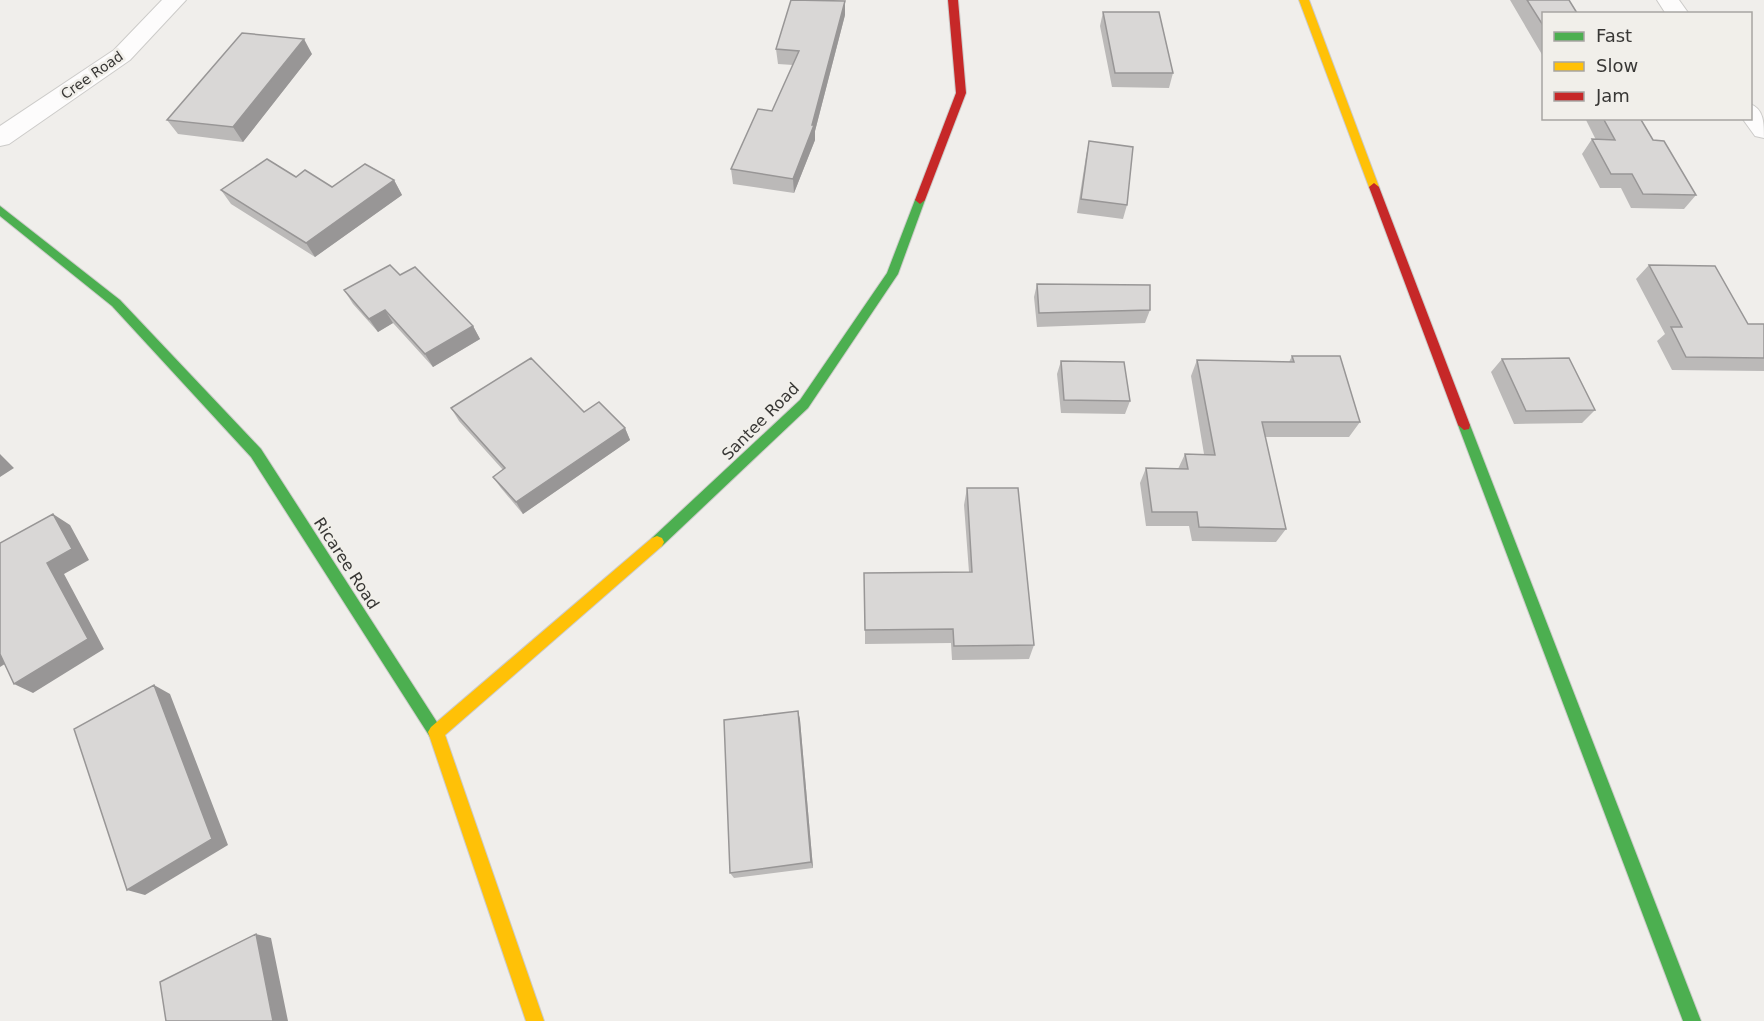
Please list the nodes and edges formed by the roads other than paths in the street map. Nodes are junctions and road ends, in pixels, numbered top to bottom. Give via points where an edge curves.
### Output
1 (175, 0) edge
2 (953, 0) edge
3 (1304, 0) edge
4 (1752, 115) edge
5 (1764, 130) edge
6 (0, 138) edge
7 (0, 210) edge
8 (436, 732) junction
9 (535, 1021) edge
10 (1692, 1021) edge

1 - 6 street, Cree Road via 122,55
2 - 8 street, Santee Road via 961,93 892,274 804,404 644,555
3 - 10 street
4 - 5 street
7 - 8 street, Ricaree Road via 116,303 256,453
8 - 9 street, Ricaree Road

